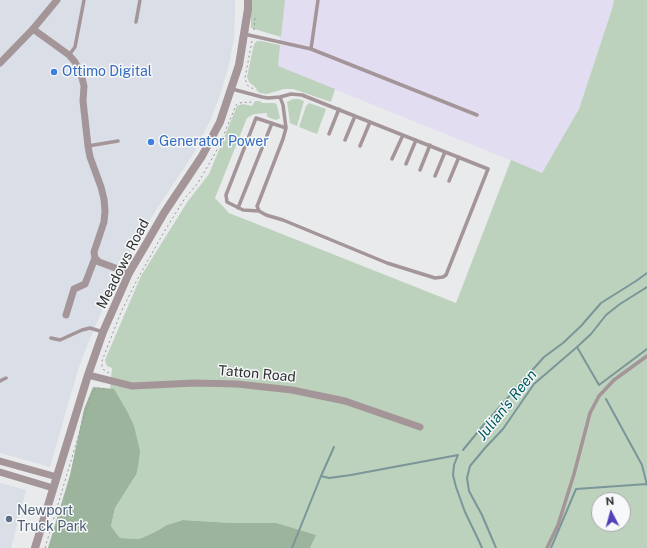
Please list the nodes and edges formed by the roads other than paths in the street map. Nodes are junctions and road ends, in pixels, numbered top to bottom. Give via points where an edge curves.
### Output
1 (57, 0) edge
2 (84, 0) edge
3 (140, 0) edge
4 (248, 0) edge
5 (318, 0) edge
6 (136, 22) dead end
7 (33, 29) junction
8 (244, 34) junction
9 (311, 48) junction
10 (69, 55) junction
11 (0, 63) edge
12 (232, 89) junction
13 (280, 97) junction
14 (339, 109) junction
15 (477, 115) dead end
16 (355, 116) junction
17 (370, 122) junction
18 (272, 123) junction
19 (286, 128) junction
20 (329, 134) dead end
21 (403, 135) junction
22 (345, 140) dead end
23 (416, 140) junction
24 (118, 141) dead end
25 (88, 146) junction
26 (360, 146) dead end
27 (430, 146) junction
28 (445, 152) junction
29 (459, 157) junction
30 (392, 159) dead end
31 (406, 164) dead end
32 (420, 170) dead end
33 (435, 176) dead end
34 (449, 181) dead end
35 (238, 208) junction
36 (258, 211) junction
37 (95, 258) junction
38 (129, 273) junction
39 (66, 315) dead end
40 (103, 332) junction
41 (51, 338) dead end
42 (647, 356) edge
43 (88, 375) junction
44 (6, 378) dead end
45 (0, 381) edge
46 (420, 427) dead end
47 (0, 461) edge
48 (0, 472) edge
49 (57, 477) junction
50 (53, 488) junction
51 (35, 548) edge
52 (547, 548) edge

1 - 7 street
2 - 10 lane via 74,47
3 - 6 lane
4 - 8 street, Meadows Road
5 - 9 lane
7 - 10 street
7 - 11 street
8 - 9 lane
8 - 12 street, Meadows Road
9 - 15 lane
10 - 25 street via 81,74 84,86
12 - 13 lane via 262,97
12 - 38 street, Meadows Road via 220,122 202,156 164,213
13 - 14 lane via 296,94 306,96
13 - 19 lane
14 - 16 lane
14 - 20 lane
16 - 17 lane
16 - 22 lane
17 - 21 lane
17 - 26 lane
18 - 19 lane
18 - 35 lane
18 - 35 lane via 256,118 245,144 226,195 227,202
19 - 36 lane via 257,206
21 - 23 lane
21 - 30 lane
23 - 27 lane
23 - 31 lane
24 - 25 lane
25 - 37 street via 101,187 105,211 94,252
27 - 28 lane
27 - 32 lane
28 - 29 lane
28 - 33 lane
29 - 34 lane
29 - 36 lane via 488,169 443,277 432,278 387,264
35 - 36 lane
37 - 38 street via 99,262
37 - 39 street via 85,284 74,289
38 - 40 street, Meadows Road
40 - 41 lane via 90,328 60,340
40 - 43 street, Meadows Road
42 - 52 lane via 614,380 599,396 590,413 558,525
43 - 46 street, Tatton Road via 132,386 236,384 292,390 345,401
43 - 49 street, Meadows Road
44 - 45 lane
47 - 49 street
48 - 50 street
49 - 50 street, Meadows Road
50 - 51 street, Meadows Road

